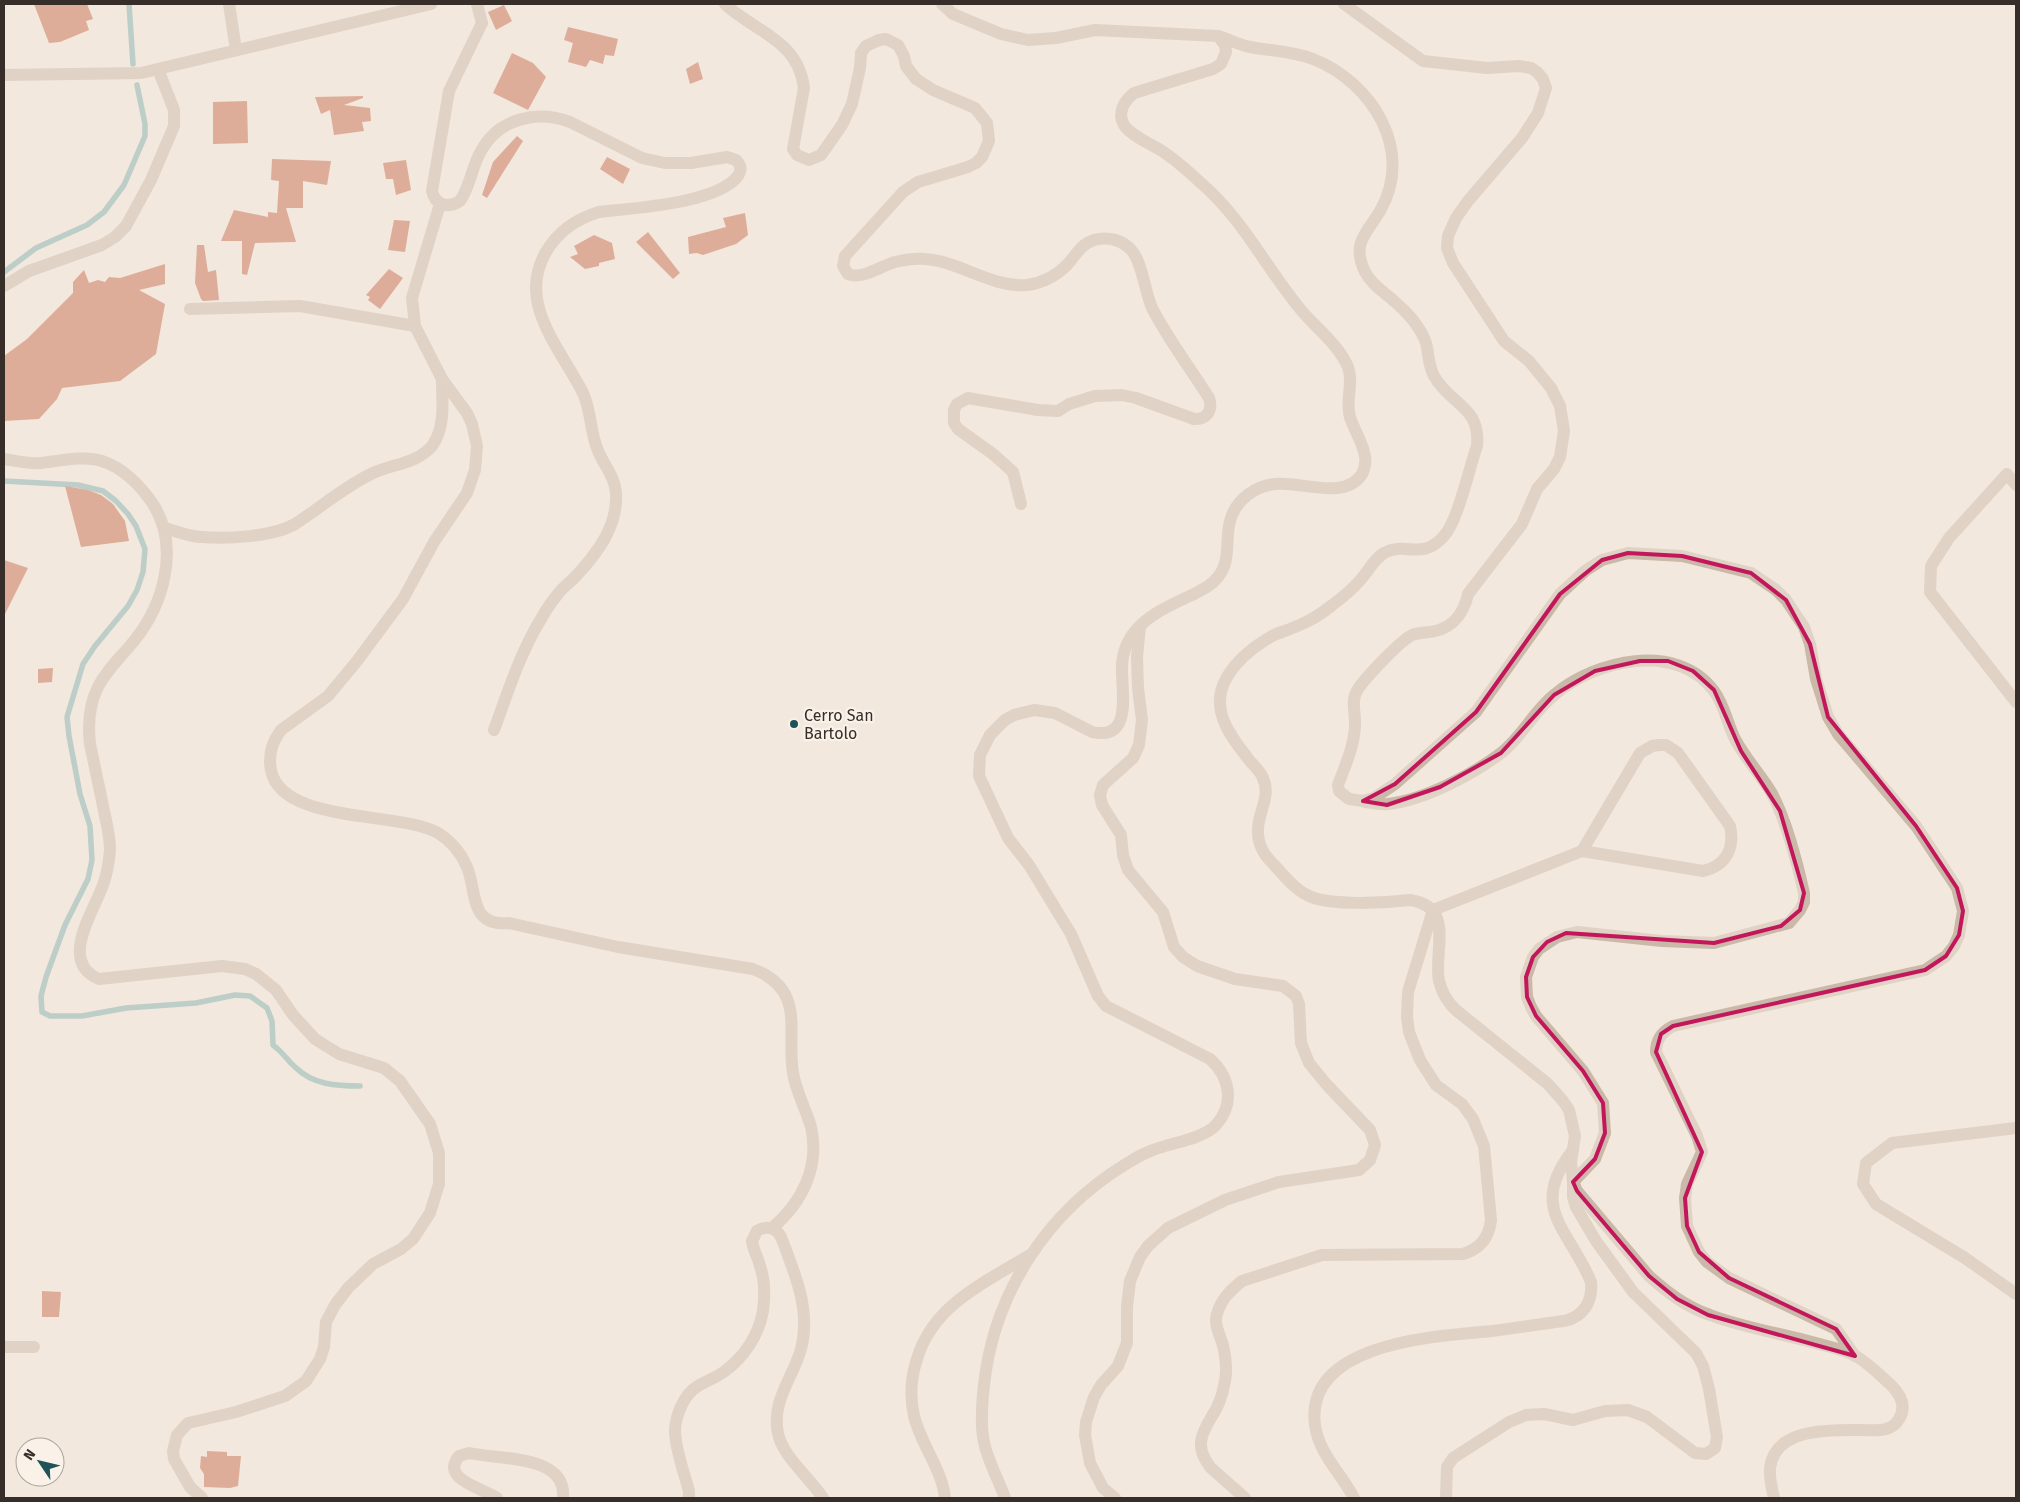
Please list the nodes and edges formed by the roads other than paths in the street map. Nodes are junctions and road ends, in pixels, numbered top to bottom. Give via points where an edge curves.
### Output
1 (229, 4) edge
2 (431, 4) edge
3 (477, 4) edge
4 (725, 4) edge
5 (942, 4) edge
6 (1344, 4) edge
7 (1218, 36) junction
8 (236, 50) junction
9 (158, 69) junction
10 (4, 75) edge
11 (440, 204) junction
12 (4, 286) edge
13 (190, 309) dead end
14 (415, 326) junction
15 (442, 379) junction
16 (4, 459) edge
17 (2016, 486) edge
18 (1021, 504) dead end
19 (165, 528) junction
20 (1140, 626) junction
21 (2016, 702) edge
22 (494, 730) dead end
23 (1363, 801) junction
24 (1582, 851) junction
25 (1432, 910) junction
26 (2016, 1128) edge
27 (1574, 1149) junction
28 (1573, 1182) junction
29 (772, 1228) junction
30 (1031, 1254) junction
31 (2016, 1294) edge
32 (4, 1347) edge
33 (34, 1347) dead end
34 (1855, 1356) junction
35 (202, 1498) edge
36 (497, 1498) edge
37 (563, 1498) edge
38 (690, 1498) edge
39 (823, 1498) edge
40 (945, 1498) edge
41 (1005, 1498) edge
42 (1115, 1498) edge
43 (1245, 1498) edge
44 (1354, 1498) edge
45 (1446, 1498) edge
46 (1774, 1498) edge

1 - 8 street
2 - 8 street
3 - 11 street via 482,23 449,91 432,191
4 - 18 street via 782,44 795,59 804,88 793,149 802,158 809,160 821,155 842,125 852,104 861,53 866,46 879,40 886,39 898,45 906,66 916,79 932,90 975,108 987,123 989,141 982,157 968,167 918,182 903,192 845,256 843,266 848,274 858,276 893,263 922,258 947,263 1007,284 1028,285 1058,273 1080,249 1094,240 1118,241 1136,256 1153,308 1209,398 1209,411 1203,418 1194,419 1122,395 1095,396 1058,411 974,398 962,400 954,410 954,423 1013,472
5 - 7 street via 953,14 1001,34 1028,40 1095,30
6 - 23 street via 1423,60 1487,68 1519,66 1537,72 1543,79 1546,88 1538,113 1522,138 1456,218 1447,248 1453,263 1504,341 1529,361 1551,388 1560,406 1564,431 1560,457 1554,469 1537,489 1522,524 1468,594 1457,618 1443,629 1413,634 1355,694 1354,739 1338,784 1344,796
7 - 20 street via 1226,52 1221,64 1134,93 1125,102 1122,120 1129,132 1164,152 1222,203 1243,227 1301,311 1338,350 1351,380 1349,416 1363,448 1365,462 1360,476 1341,488 1278,484 1262,487 1246,496 1232,514 1227,559 1218,577 1202,591
7 - 25 street via 1315,60 1350,81 1378,112 1390,141 1392,173 1380,210 1363,236 1361,263 1372,282 1415,323 1426,343 1434,376 1440,386 1473,417 1478,436 1454,519 1444,537 1422,550 1401,548 1386,553 1330,608 1275,635 1243,657 1222,686 1221,715 1228,731 1265,783 1266,802 1257,828 1260,845 1268,859 1294,886 1309,896 1329,902 1410,900
8 - 9 street
9 - 10 street via 141,73
9 - 12 street via 174,110 174,126 151,180 126,226 102,245 29,271
11 - 14 street via 412,298
11 - 22 street via 450,206 460,201 481,151 497,131 532,116 570,122 642,158 665,163 691,163 727,157 736,160 741,168 734,181 717,192 585,216 560,232 544,254 536,278 536,304 546,330 584,395 596,447 616,491 614,518 605,540 559,592 540,620
13 - 14 street via 300,306
14 - 15 street
15 - 19 street via 439,433 422,455 358,480 292,525 256,536 219,537 200,537
15 - 29 street via 467,413 475,435 477,458 472,482 434,542 403,600 357,661 328,696 281,730 270,755 272,774 282,790 298,801 355,816 425,828 446,838 468,868 478,909 494,922 509,922 628,949 753,970 777,984 784,991 791,1008 793,1072 811,1127 813,1155 801,1196 784,1219
16 - 19 street via 40,463 71,459 101,461 136,483 158,512
17 - 21 street via 2007,474 1949,538 1931,566 1930,592
19 - 35 street via 167,563 153,610 135,640 104,676 92,704 90,744 107,820 110,852 103,884 89,914 81,944 82,965 100,979 222,966 256,974 276,990 315,1039 346,1057 384,1068 400,1082 430,1124 441,1168 436,1198 422,1226 401,1249 373,1264 335,1304 326,1322 320,1360 306,1381 284,1396 188,1423 176,1434 172,1450 174,1459 190,1487
20 - 30 street via 1123,656 1123,712 1118,726 1099,734 1055,713 1034,710 1014,715 997,727 987,740 980,755 979,776 1008,838 1029,865 1071,934 1098,996 1106,1006 1210,1059 1226,1082 1228,1101 1221,1118 1207,1132 1151,1150 1105,1177 1064,1212
20 - 42 street via 1137,657 1142,720 1139,745 1133,758 1103,785 1100,795 1102,805 1121,835 1128,870 1163,912 1174,947 1182,957 1197,966 1235,979 1283,986 1296,996 1301,1043 1309,1063 1370,1130 1375,1145 1370,1160 1359,1170 1279,1182 1225,1200 1168,1228 1148,1246 1130,1281 1126,1307 1127,1343 1118,1366 1094,1396 1086,1422 1090,1463 1102,1488
23 - 28 street via 1386,805 1415,798 1469,774 1501,753 1554,695 1595,671 1640,661 1668,662 1693,671 1722,702 1741,752 1780,811 1802,884 1804,902 1796,918 1789,923 1714,944 1577,932 1557,937 1540,949 1526,977 1527,998 1536,1016 1584,1071 1603,1103 1605,1133 1595,1159
23 - 34 street via 1374,798 1395,784 1476,712 1560,594 1602,560 1628,553 1682,556 1751,573 1786,600 1804,628 1828,717 1838,734 1916,826 1957,888 1963,911 1959,935 1946,956 1925,970 1673,1026 1661,1034 1656,1052 1702,1152 1687,1184 1685,1198 1687,1226 1698,1252 1729,1278 1836,1329
24 - 24 street via 1640,753 1659,745 1666,745 1678,753 1732,833 1728,855 1717,866 1703,871
24 - 25 street
25 - 27 street via 1440,924 1438,972 1445,998 1556,1092 1569,1110 1575,1136
25 - 43 street via 1408,992 1409,1032 1420,1060 1436,1085 1462,1104 1473,1119 1484,1146 1488,1235 1478,1247 1462,1254 1322,1255 1253,1276 1226,1296 1215,1324 1224,1351 1225,1379 1218,1404 1202,1434 1201,1449 1211,1468
26 - 31 street via 1892,1143 1866,1163 1863,1184 1876,1204 1965,1258
27 - 28 street via 1571,1162
27 - 44 street via 1560,1169 1551,1197 1561,1229 1591,1282 1587,1306 1577,1316 1564,1321 1415,1338 1389,1345 1340,1367 1318,1397 1315,1423 1321,1448
28 - 34 street via 1577,1191 1650,1276 1677,1299 1724,1320
28 - 45 street via 1576,1206 1596,1241 1633,1292 1696,1354 1703,1366 1717,1442 1710,1452 1700,1455 1647,1417 1628,1410 1605,1410 1573,1420 1544,1414 1526,1415 1509,1422 1453,1458 1447,1467
29 - 38 street via 757,1231 752,1240 764,1281 764,1297 763,1312 752,1341 735,1363 696,1387 684,1401 677,1417 677,1446
29 - 39 street via 781,1236 799,1286 804,1313 802,1348 778,1405 778,1433 782,1445
30 - 40 street via 957,1300 934,1323 919,1351 912,1382 914,1416 942,1482
30 - 41 street via 997,1324 983,1394 984,1442
32 - 33 street
34 - 46 street via 1875,1370 1899,1395 1902,1402 1900,1418 1888,1429 1880,1431 1839,1430 1788,1440 1772,1460 1770,1476
36 - 37 street via 456,1476 454,1466 459,1456 469,1453 535,1463 550,1469 560,1478

